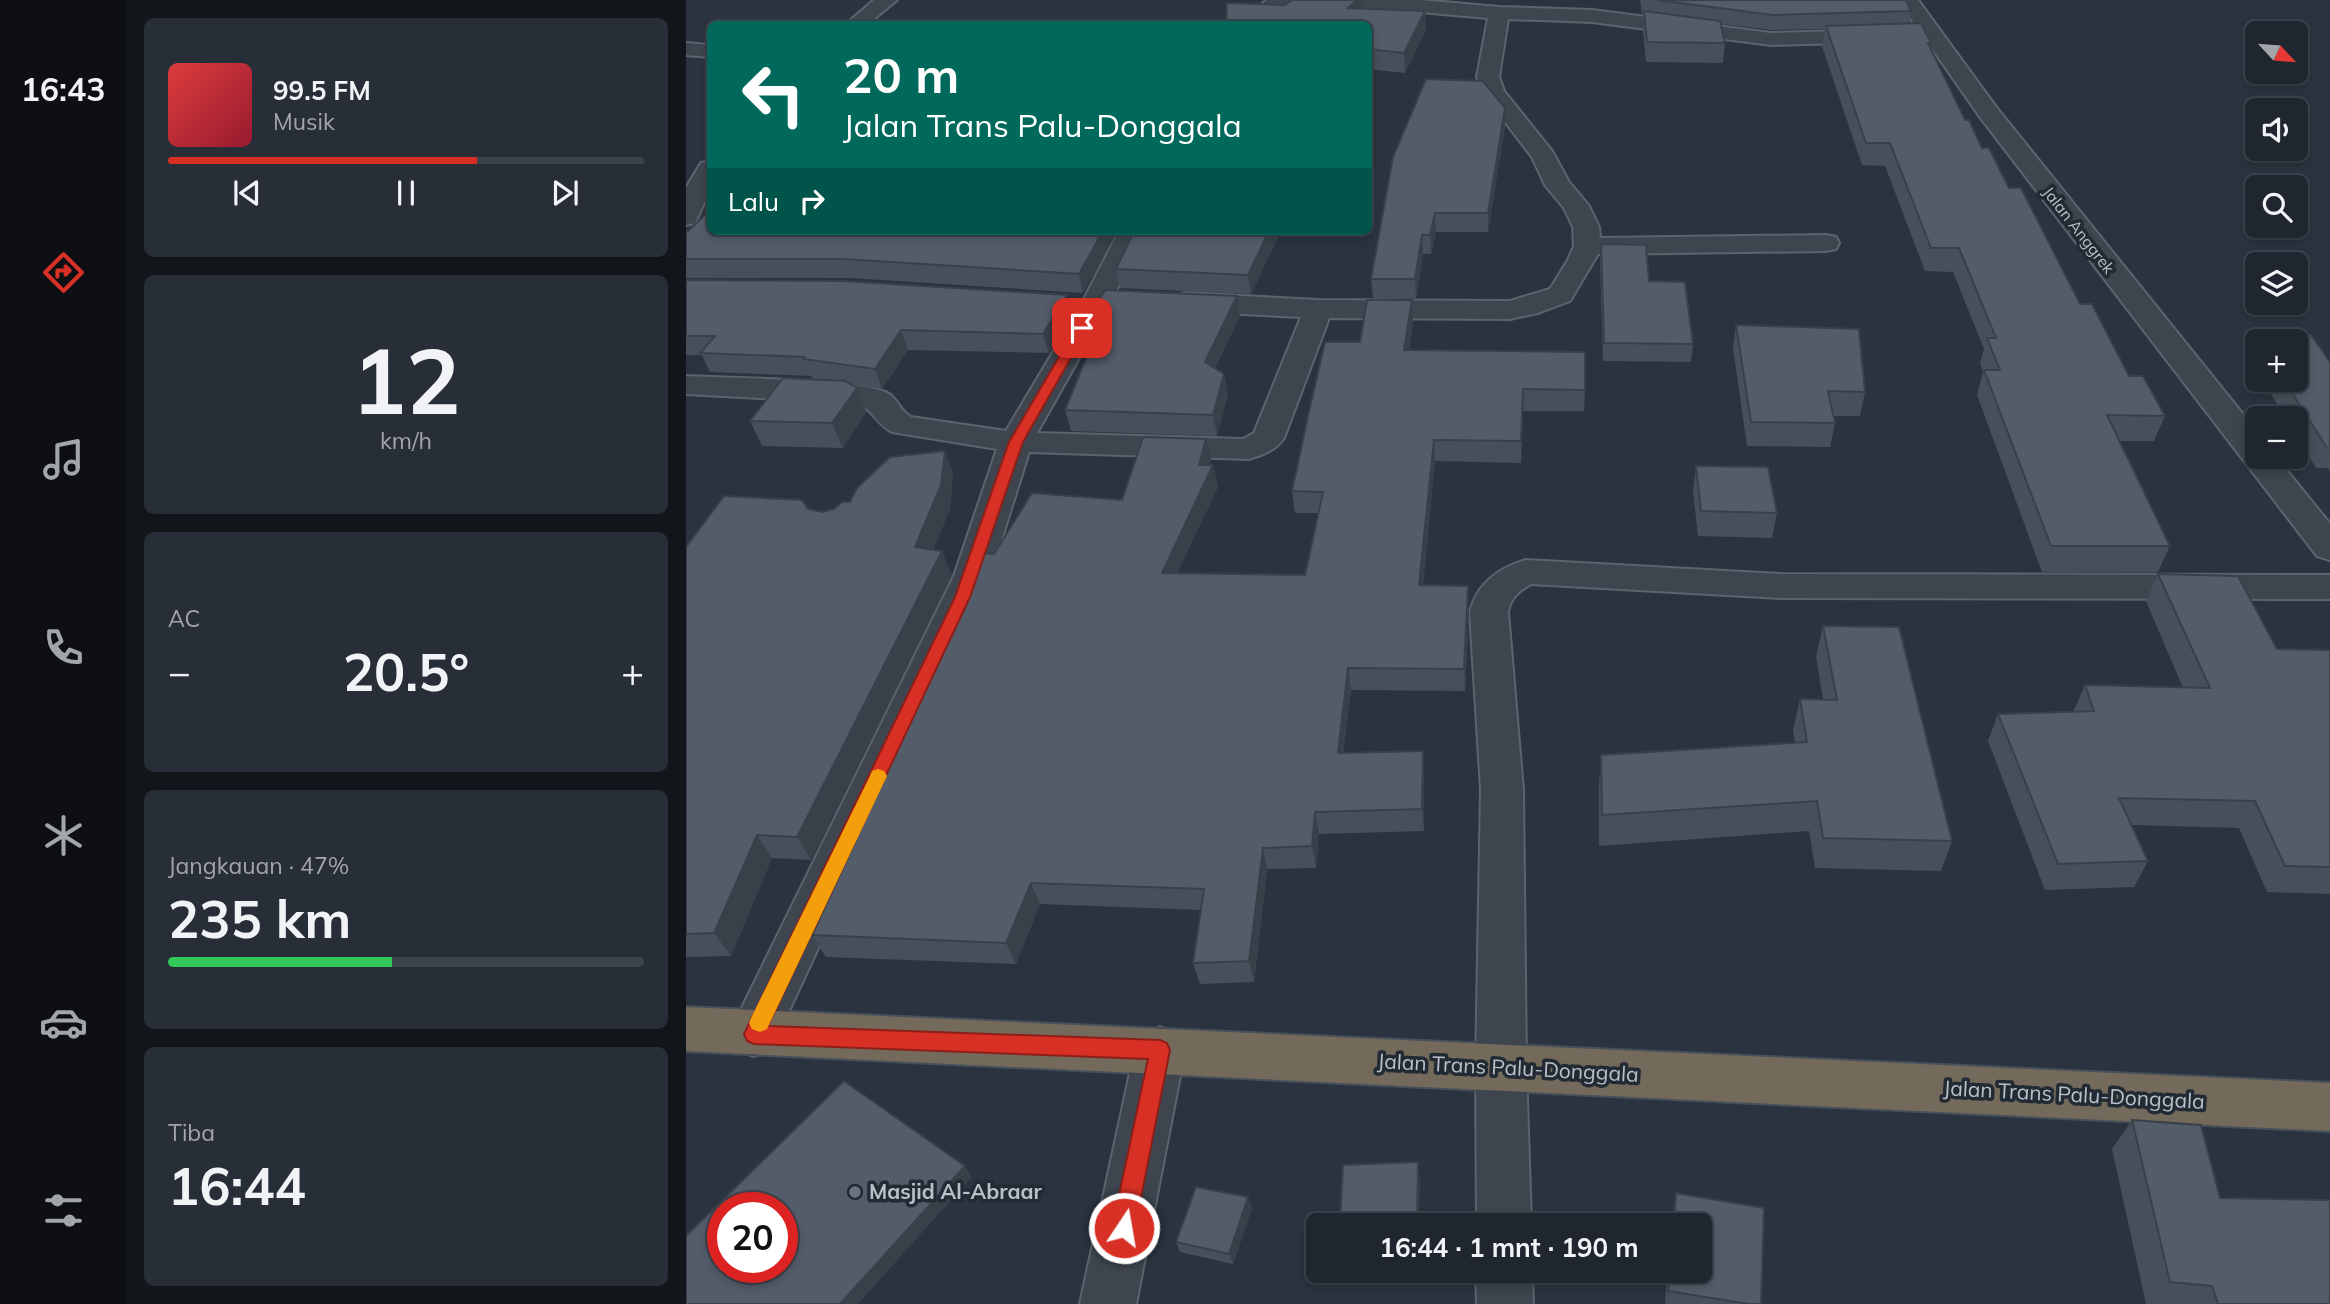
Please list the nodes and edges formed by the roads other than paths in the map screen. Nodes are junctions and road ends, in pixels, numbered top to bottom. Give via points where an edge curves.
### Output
1 (887, 0) edge
2 (1908, 0) edge
3 (1266, 8) edge
4 (1499, 13) junction
5 (860, 21) edge
6 (1933, 35) junction
7 (686, 49) edge
8 (707, 51) edge
9 (707, 172) edge
10 (686, 217) edge
11 (1131, 235) edge
12 (1826, 243) dead end
13 (1587, 246) junction
14 (1109, 301) junction
15 (1318, 309) junction
16 (686, 385) edge
17 (903, 425) junction
18 (2245, 440) edge
19 (1016, 442) junction
20 (899, 459) edge
21 (2268, 469) edge
22 (2330, 548) edge
23 (2330, 587) edge
24 (686, 1029) edge
25 (754, 1034) junction
26 (1160, 1050) junction
27 (1501, 1067) junction
28 (2330, 1107) edge
29 (1504, 1213) edge
30 (1504, 1283) edge
31 (1108, 1304) edge
32 (1505, 1304) edge

1 - 5 street
2 - 6 street, Jalan Anggrek
3 - 4 street via 1409,5
4 - 6 street via 1611,18 1772,39
4 - 13 street via 1488,77 1493,92 1576,206 1586,227
6 - 18 street, Jalan Anggrek via 1987,112
7 - 8 street
9 - 10 street
11 - 14 street
12 - 13 street
13 - 15 street via 1560,295 1528,307
14 - 15 street
14 - 19 street
15 - 19 street via 1268,438 1256,446 1237,450
16 - 17 street via 857,394 878,400 893,420
17 - 19 street
17 - 20 street via 906,440
19 - 25 street via 966,588
21 - 22 street, Jalan Anggrek
23 - 27 street via 1756,586 1526,572 1513,578 1491,599 1489,612 1502,790
24 - 25 highway, Jalan Trans Palu-Donggala
25 - 26 highway, Jalan Trans Palu-Donggala
26 - 27 highway, Jalan Trans Palu-Donggala
26 - 31 street
27 - 28 highway, Jalan Trans Palu-Donggala
27 - 29 street
30 - 32 street

